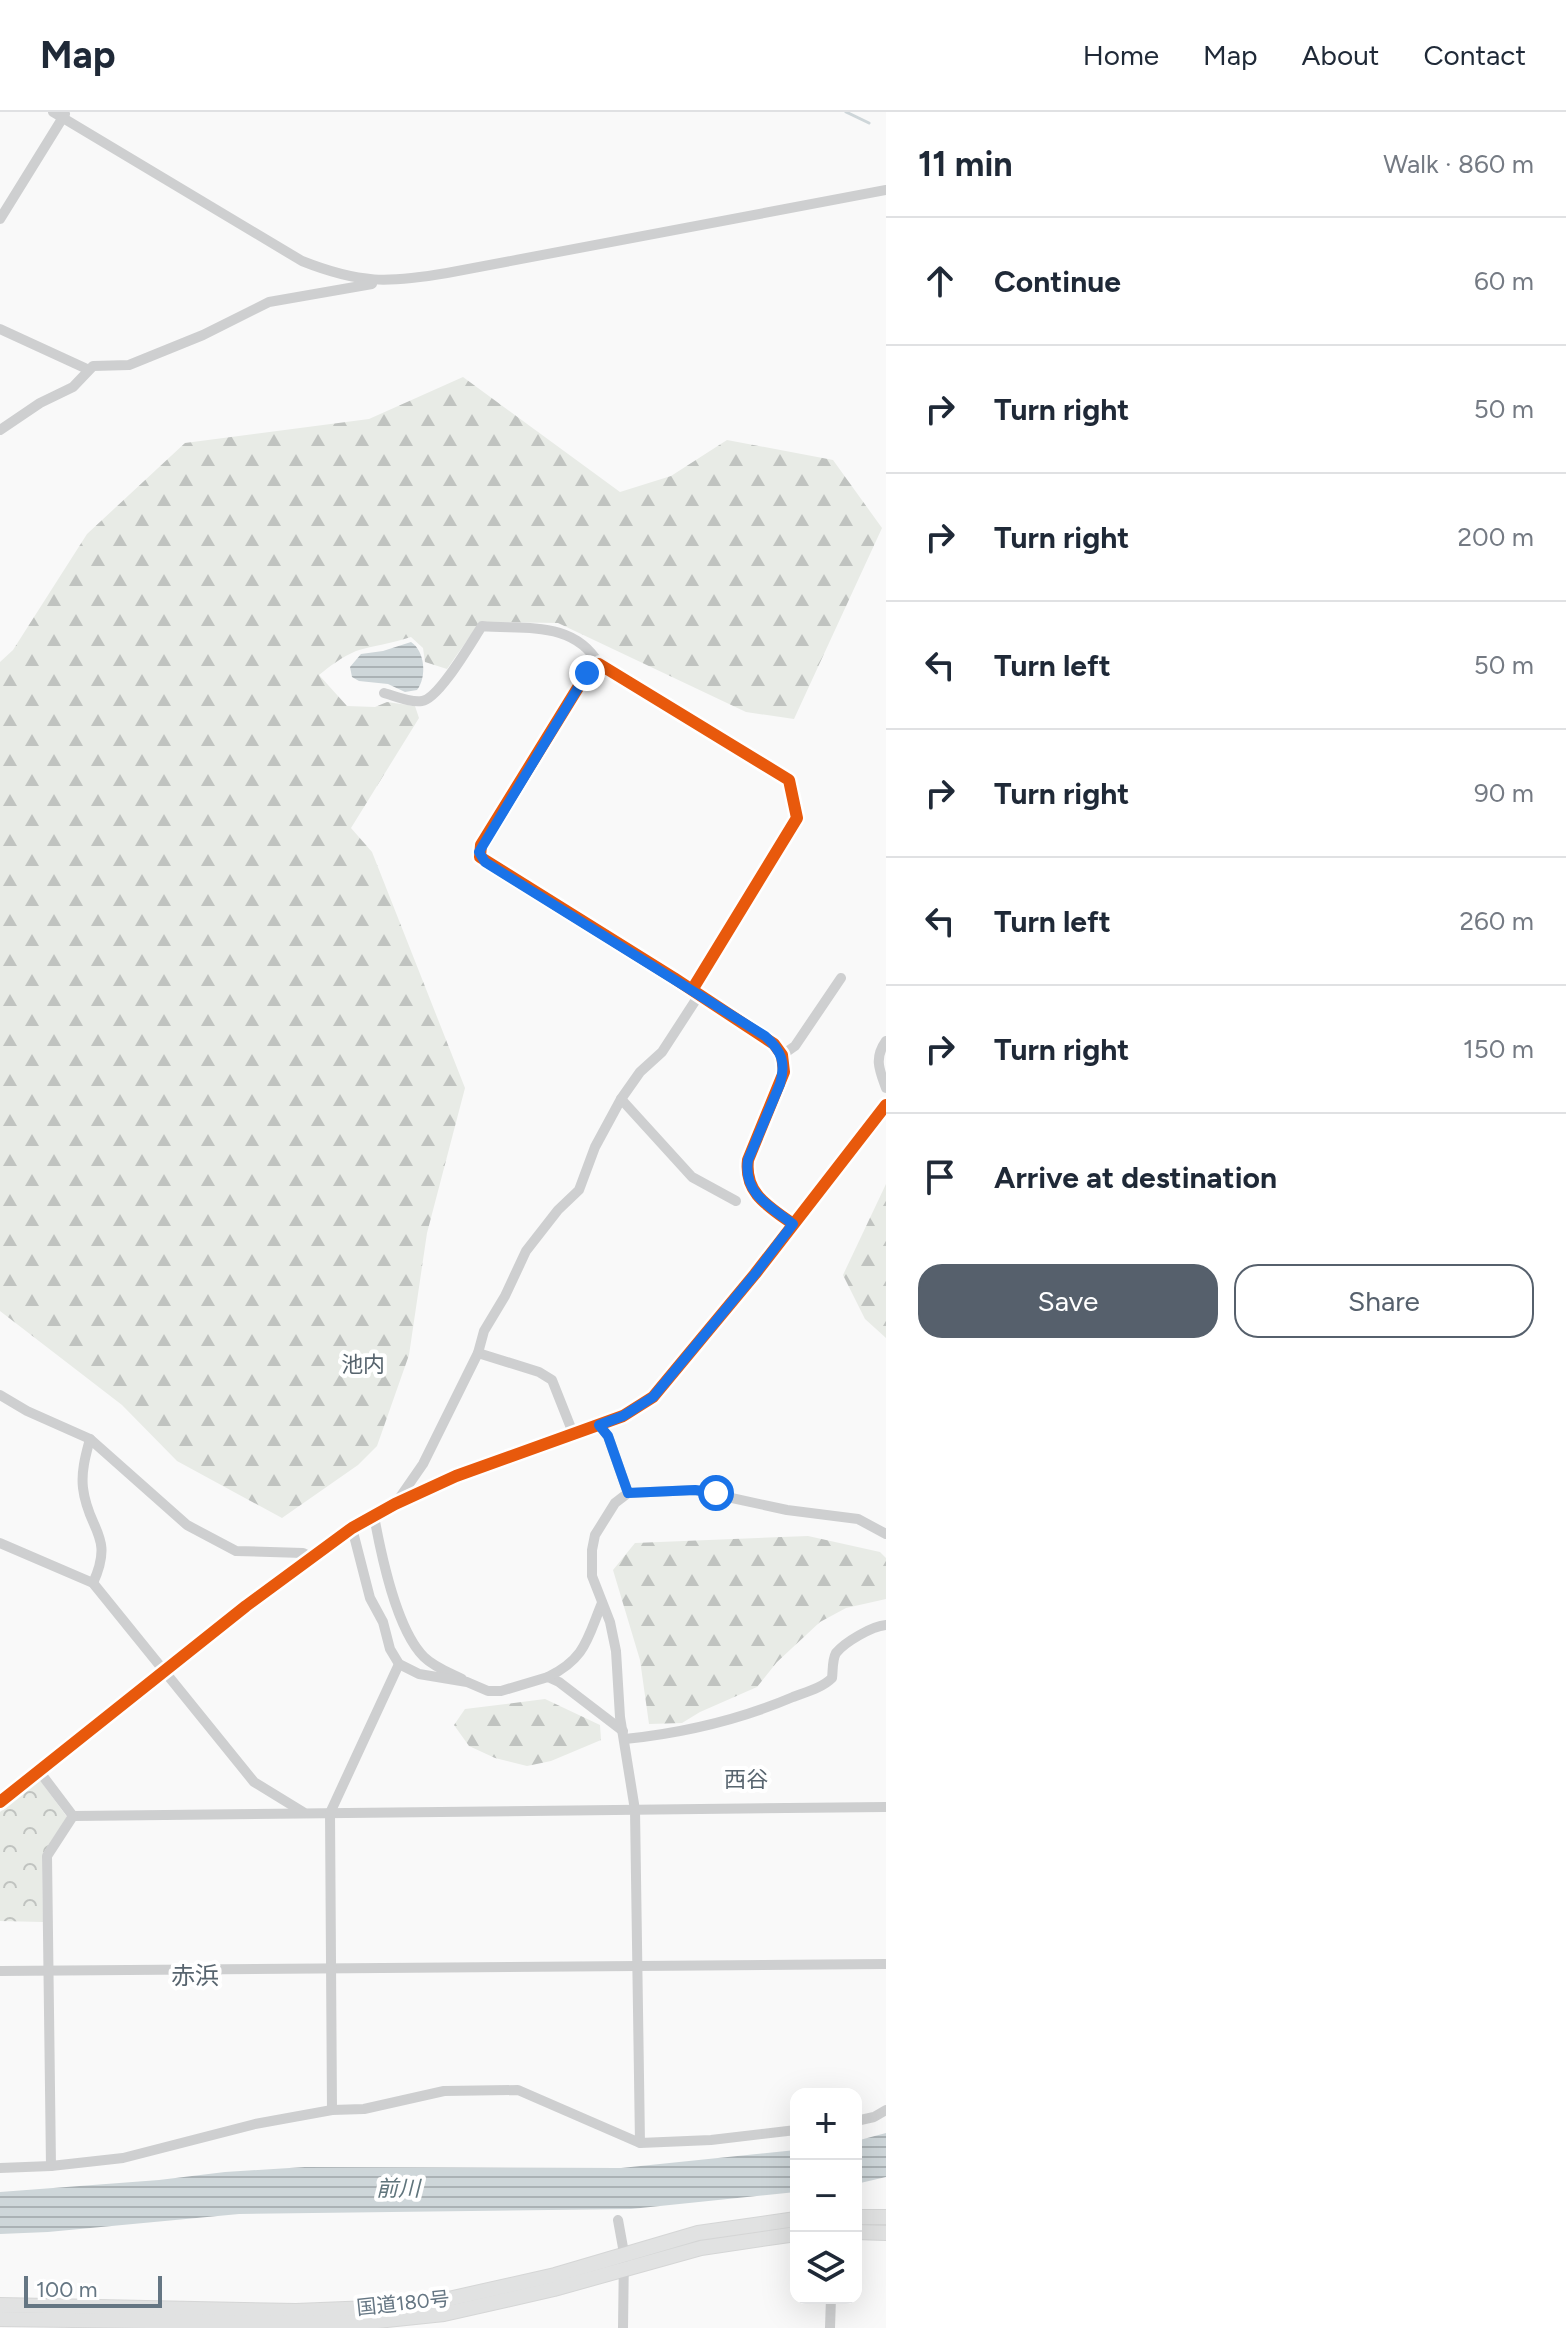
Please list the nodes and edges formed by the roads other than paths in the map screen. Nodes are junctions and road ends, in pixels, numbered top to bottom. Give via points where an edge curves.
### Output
1 (60, 114) edge
2 (886, 190) edge
3 (0, 219) edge
4 (386, 281) junction
5 (0, 329) edge
6 (87, 369) junction
7 (0, 430) edge
8 (599, 664) junction
9 (384, 693) dead end
10 (841, 978) dead end
11 (695, 992) junction
12 (886, 1041) edge
13 (782, 1055) junction
14 (886, 1088) edge
15 (621, 1099) junction
16 (886, 1105) edge
17 (736, 1201) dead end
18 (793, 1224) junction
19 (478, 1353) junction
20 (0, 1395) edge
21 (599, 1425) junction
22 (573, 1433) junction
23 (90, 1439) junction
24 (628, 1493) junction
25 (395, 1504) junction
26 (374, 1516) junction
27 (352, 1528) junction
28 (886, 1534) edge
29 (0, 1543) edge
30 (311, 1557) junction
31 (93, 1583) junction
32 (602, 1603) junction
33 (886, 1625) edge
34 (399, 1664) junction
35 (163, 1672) junction
36 (548, 1677) junction
37 (467, 1682) junction
38 (624, 1735) junction
39 (39, 1771) junction
40 (0, 1802) edge
41 (886, 1807) edge
42 (635, 1810) junction
43 (305, 1813) junction
44 (330, 1813) junction
45 (73, 1816) junction
46 (638, 1964) junction
47 (886, 1964) edge
48 (330, 1969) junction
49 (0, 1971) edge
50 (48, 1971) junction
51 (332, 2110) junction
52 (886, 2110) edge
53 (862, 2120) edge
54 (790, 2131) edge
55 (640, 2143) junction
56 (51, 2166) junction
57 (0, 2168) edge
58 (862, 2217) edge
59 (886, 2217) edge
60 (618, 2220) dead end
61 (790, 2220) edge
62 (862, 2232) edge
63 (886, 2233) edge
64 (790, 2235) edge
65 (624, 2253) junction
66 (623, 2270) junction
67 (831, 2304) edge
68 (0, 2305) edge
69 (22, 2318) edge
70 (0, 2319) edge
71 (369, 2319) edge
72 (623, 2328) edge
73 (830, 2328) edge

1 - 3 street
1 - 4 street via 302,261
2 - 4 street
4 - 6 street via 269,302 129,365
5 - 6 street
6 - 7 street via 73,387
8 - 9 street via 557,629 482,626 427,700
8 - 11 street via 789,780 797,818
8 - 11 street via 587,673 481,845 480,857
10 - 13 street via 795,1046
11 - 13 street via 765,1036
11 - 15 street via 662,1052
12 - 14 street via 878,1065
13 - 18 street via 784,1072 746,1173 754,1193
15 - 17 street via 692,1177
15 - 19 street via 579,1190 526,1251
16 - 18 street
18 - 21 street via 653,1397
19 - 22 street via 552,1380
19 - 25 street via 423,1464
20 - 23 street
21 - 22 street
21 - 24 street
22 - 25 street
23 - 30 street via 187,1525 227,1547
23 - 31 street via 83,1488 103,1552
24 - 28 street via 716,1493 858,1519
24 - 32 street via 603,1521 592,1550 592,1576
25 - 26 street
26 - 27 street
26 - 37 street via 390,1587 417,1649
27 - 30 street
27 - 34 street via 370,1598
29 - 31 street
30 - 35 street
31 - 35 street
32 - 36 street via 577,1659
32 - 38 street via 616,1651
33 - 38 street via 867,1630 838,1651 832,1678 815,1689 761,1711 679,1733
34 - 37 street via 419,1674
34 - 44 street
35 - 39 street
35 - 43 street via 254,1782
36 - 37 street via 501,1691
36 - 38 street
38 - 42 street
39 - 40 street
39 - 45 street
41 - 42 street
42 - 44 street
42 - 46 street
43 - 44 street
43 - 45 street
44 - 48 street
45 - 50 street via 47,1856
46 - 47 street
46 - 48 street
46 - 55 street
48 - 50 street
48 - 51 street
49 - 50 street
50 - 56 street
51 - 55 street via 364,2109 444,2091 518,2090
51 - 56 street via 123,2158
52 - 53 street
54 - 55 street
56 - 57 street
58 - 59 highway
60 - 65 street
61 - 65 highway, 国道180号 via 698,2233
62 - 63 highway
64 - 66 highway, 国道180号 via 701,2248
65 - 66 street
65 - 71 highway, 国道180号 via 555,2275
66 - 71 highway, 国道180号 via 444,2314
66 - 72 street
67 - 73 street
68 - 69 highway, 国道180号
69 - 70 highway, 国道180号
69 - 71 highway, 国道180号

